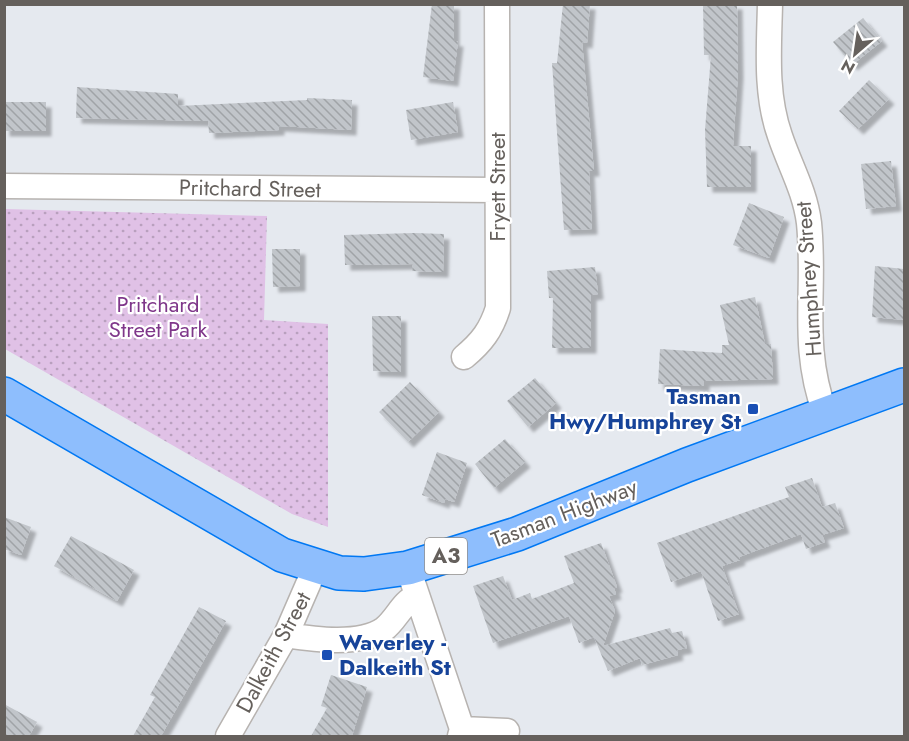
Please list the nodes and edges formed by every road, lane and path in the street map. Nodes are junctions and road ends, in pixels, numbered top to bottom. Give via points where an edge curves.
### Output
1 (497, 4) edge
2 (770, 4) edge
3 (4, 186) edge
4 (496, 190) junction
5 (464, 357) dead end
6 (904, 385) edge
7 (4, 394) edge
8 (825, 413) junction
9 (316, 566) junction
10 (413, 582) junction
11 (286, 634) junction
12 (507, 731) dead end
13 (461, 733) edge
14 (228, 736) edge

1 - 4 street, Fryett Street
2 - 8 street, Humphrey Street via 771,92 780,136 806,202 809,339
3 - 4 street, Pritchard Street
4 - 5 street, Fryett Street via 498,308 481,344
6 - 8 highway, Tasman Highway / A3
7 - 9 highway, Tasman Highway / A3 via 282,555
8 - 10 highway, Tasman Highway / A3 via 517,534
9 - 10 highway, Tasman Highway / A3 via 339,573
9 - 11 street, Dalkeith Street
10 - 11 street via 408,600 382,630 364,636 314,640
10 - 13 street
11 - 14 street, Dalkeith Street
12 - 13 street

